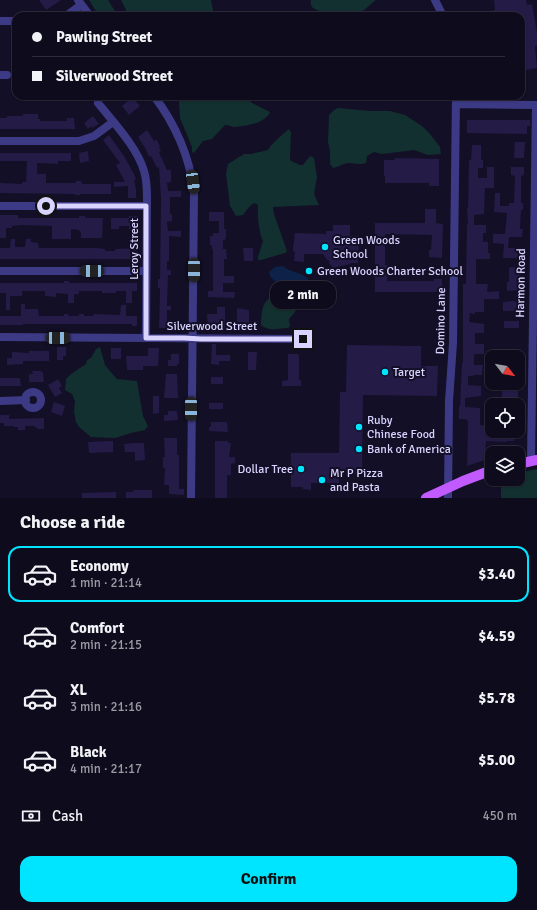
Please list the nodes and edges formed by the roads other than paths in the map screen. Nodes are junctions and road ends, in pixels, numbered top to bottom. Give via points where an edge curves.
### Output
1 (435, 0) edge
2 (80, 2) edge
3 (70, 12) edge
4 (87, 12) edge
5 (441, 12) edge
6 (0, 21) edge
7 (12, 21) edge
8 (157, 100) edge
9 (456, 100) edge
10 (98, 103) dead end
11 (536, 104) edge
12 (113, 122) junction
13 (0, 141) edge
14 (0, 206) edge
15 (146, 206) junction
16 (0, 271) edge
17 (146, 271) junction
18 (0, 337) edge
19 (146, 338) junction
20 (192, 339) junction
21 (303, 339) dead end
22 (26, 400) dead end
23 (0, 401) edge
24 (534, 460) edge
25 (485, 473) edge
26 (448, 487) junction
27 (191, 498) edge
28 (426, 498) edge
29 (448, 498) edge

1 - 5 street
2 - 3 street
2 - 4 street
6 - 7 street
8 - 20 street via 177,132 193,182 195,208
9 - 11 street
9 - 26 street, Domino Lane
10 - 12 street, Leroy Street
11 - 24 street, Harmon Road
12 - 13 street via 98,134 84,140
12 - 15 street, Leroy Street via 141,162 146,183
14 - 15 street
15 - 17 street, Leroy Street
16 - 17 street
17 - 19 street, Leroy Street
18 - 19 street, Silverwood Street
19 - 20 street, Silverwood Street
20 - 21 street, Silverwood Street
20 - 27 street
22 - 23 street
25 - 26 main road
26 - 28 main road
26 - 29 street, Domino Lane

